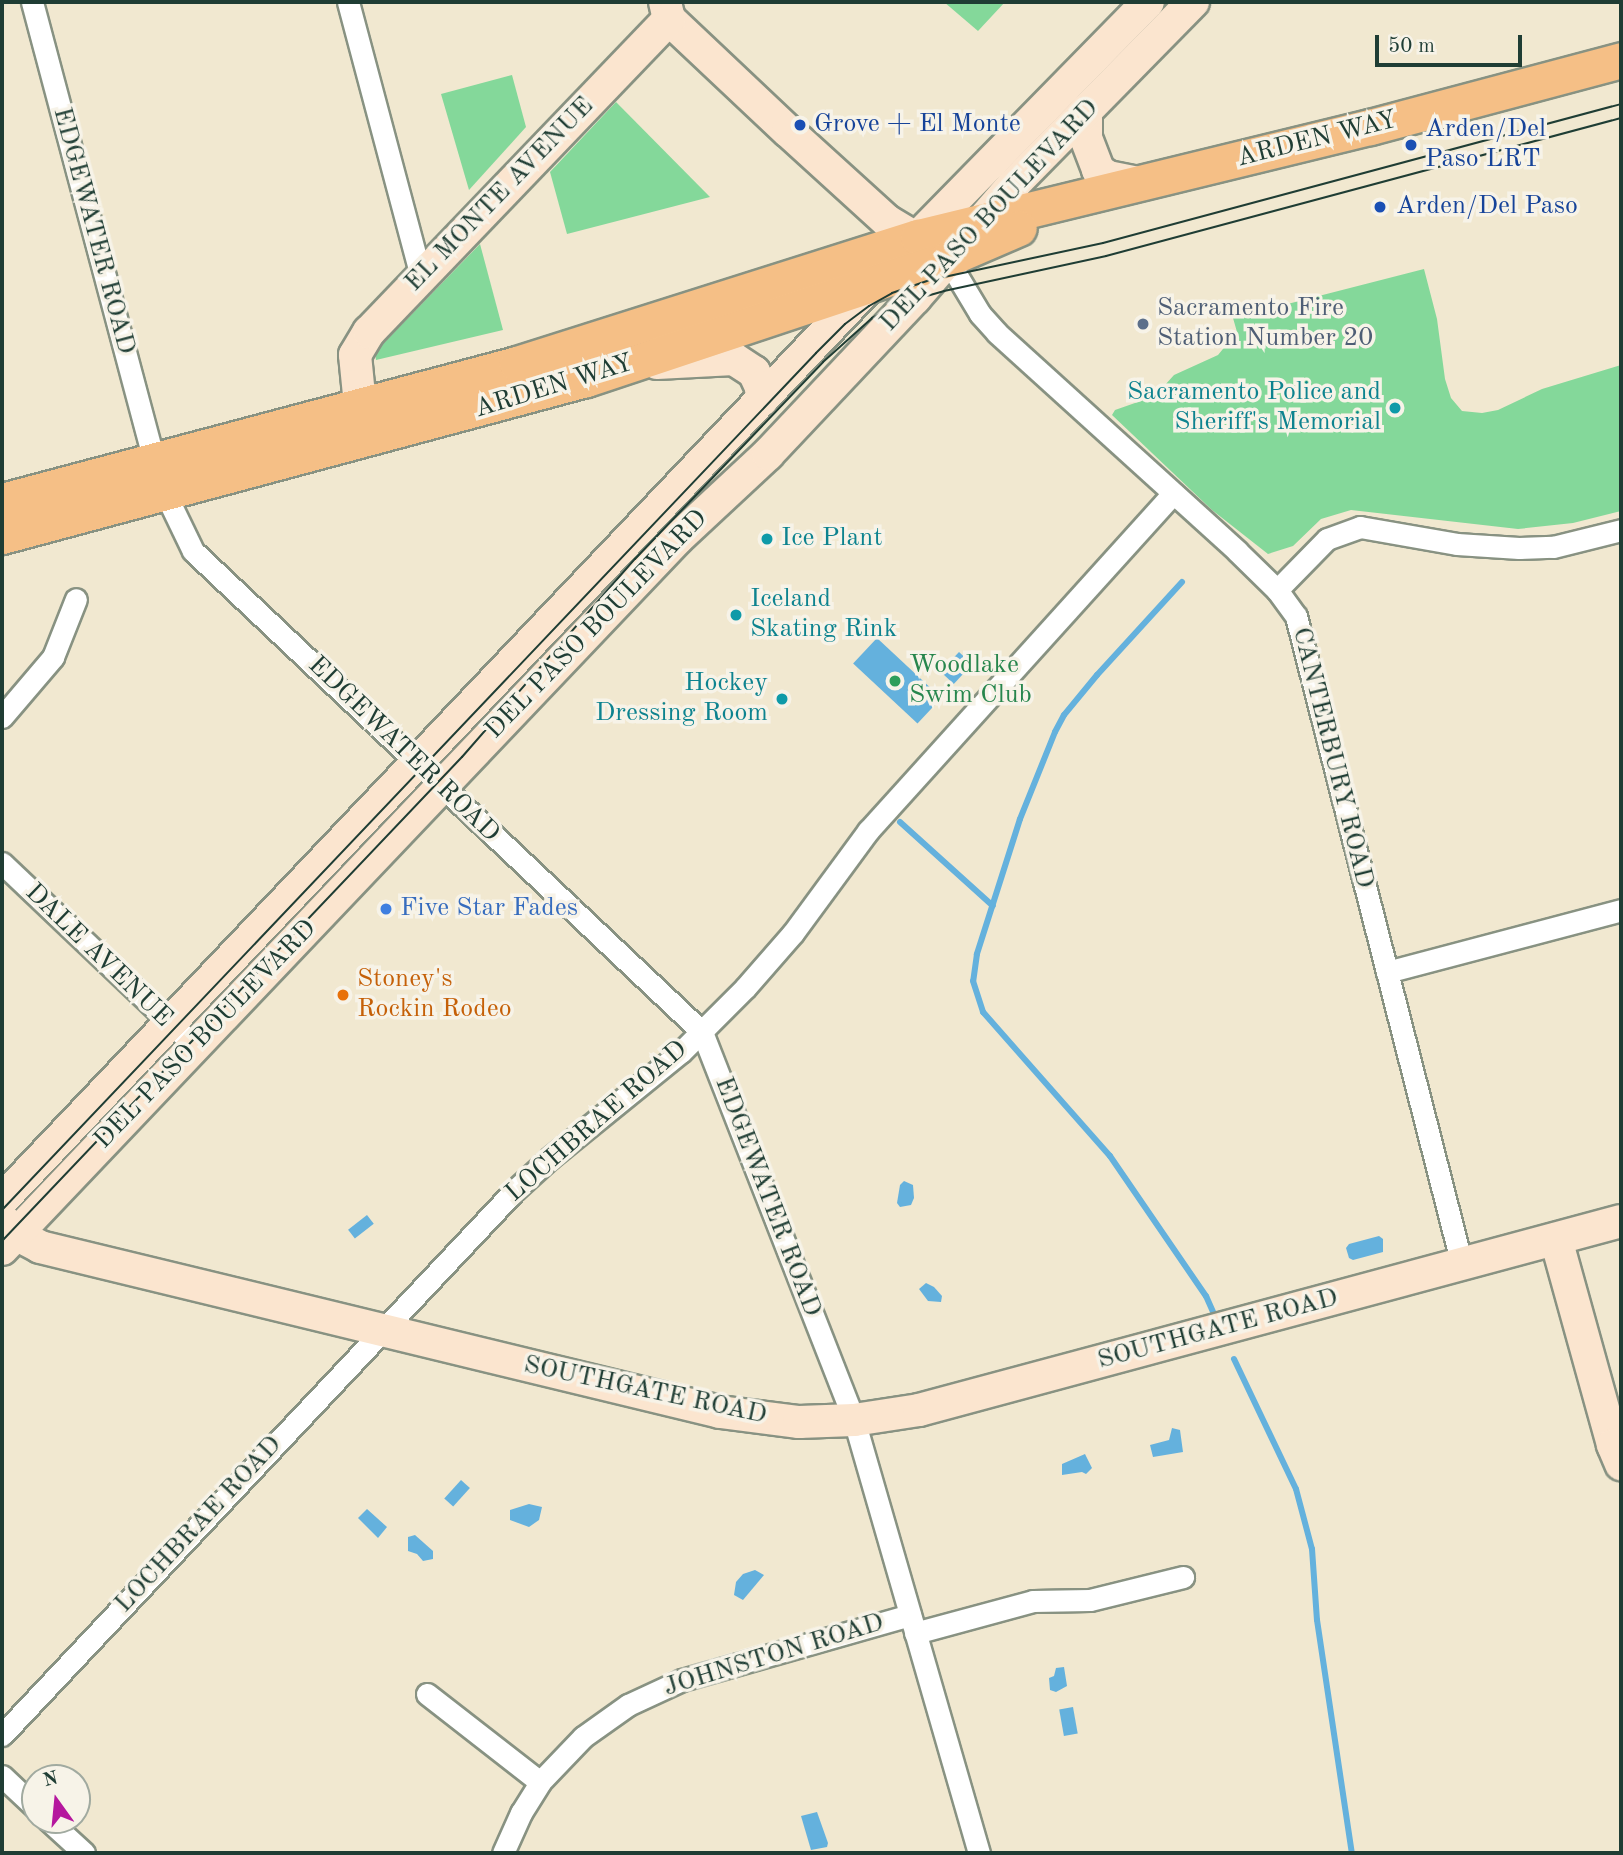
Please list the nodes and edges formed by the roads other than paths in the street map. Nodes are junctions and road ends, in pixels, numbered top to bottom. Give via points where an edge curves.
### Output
1 (32, 2) edge
2 (348, 2) edge
3 (1148, 2) edge
4 (1182, 5) edge
5 (673, 8) edge
6 (1621, 60) edge
7 (1086, 110) junction
8 (1139, 183) junction
9 (1093, 196) junction
10 (982, 220) junction
11 (918, 237) junction
12 (947, 259) junction
13 (421, 276) junction
14 (872, 284) junction
15 (625, 366) junction
16 (513, 400) junction
17 (762, 400) junction
18 (360, 405) junction
19 (160, 477) junction
20 (1173, 493) junction
21 (2, 501) edge
22 (1621, 530) edge
23 (2, 536) edge
24 (1277, 590) junction
25 (76, 599) dead end
26 (2, 717) edge
27 (417, 764) junction
28 (441, 788) junction
29 (2, 863) edge
30 (1621, 910) edge
31 (1387, 972) junction
32 (169, 1024) junction
33 (702, 1032) junction
34 (196, 1047) junction
35 (2, 1200) edge
36 (1621, 1221) edge
37 (6, 1234) edge
38 (1556, 1239) junction
39 (1462, 1265) junction
40 (383, 1330) junction
41 (854, 1420) junction
42 (1621, 1464) edge
43 (1183, 1577) dead end
44 (913, 1624) junction
45 (427, 1694) dead end
46 (2, 1735) edge
47 (2, 1776) edge
48 (540, 1782) junction
49 (21, 1794) edge
50 (63, 1834) edge
51 (84, 1853) edge
52 (503, 1853) edge
53 (979, 1853) edge

1 - 19 street, EDGEWATER ROAD
2 - 13 street
3 - 11 main road, DEL PASO BOULEVARD
4 - 7 main road, DEL PASO BOULEVARD
5 - 11 main road via 887,221
5 - 13 main road, EL MONTE AVENUE
6 - 8 main road, ARDEN WAY
7 - 8 main road via 1086,138 1098,170 1108,177
7 - 10 main road, DEL PASO BOULEVARD
8 - 9 main road, ARDEN WAY
9 - 10 main road, ARDEN WAY
9 - 12 main road, ARDEN WAY
10 - 11 main road, ARDEN WAY
10 - 12 main road, DEL PASO BOULEVARD
11 - 12 main road
11 - 14 main road, DEL PASO BOULEVARD
11 - 18 main road, ARDEN WAY via 550,355
12 - 14 main road, ARDEN WAY
12 - 20 street, CANTERBURY ROAD via 980,314
12 - 28 main road, DEL PASO BOULEVARD via 768,454 678,538
13 - 18 main road, EL MONTE AVENUE via 356,348
14 - 15 main road, ARDEN WAY
14 - 17 main road, DEL PASO BOULEVARD
15 - 16 main road, ARDEN WAY
15 - 17 main road via 734,359 754,372
16 - 18 main road via 469,396 393,410
16 - 19 main road, ARDEN WAY
17 - 27 main road, DEL PASO BOULEVARD
18 - 19 main road, ARDEN WAY
19 - 21 main road, ARDEN WAY
19 - 23 main road, ARDEN WAY
19 - 27 street, EDGEWATER ROAD via 193,551
20 - 24 street, CANTERBURY ROAD
20 - 33 street, LOCHBRAE ROAD via 868,831 793,933
22 - 24 street via 1553,547 1519,548 1457,544 1360,527 1327,540
24 - 31 street, CANTERBURY ROAD via 1296,616
25 - 26 street via 53,657
27 - 28 street, EDGEWATER ROAD
27 - 32 main road, DEL PASO BOULEVARD
28 - 33 street, EDGEWATER ROAD
28 - 34 main road, DEL PASO BOULEVARD
29 - 32 street, DALE AVENUE
30 - 31 street
31 - 39 street, CANTERBURY ROAD
32 - 34 street, DALE AVENUE
32 - 35 main road, DEL PASO BOULEVARD
33 - 40 street, LOCHBRAE ROAD via 541,1166
33 - 41 street, EDGEWATER ROAD
34 - 37 main road, DEL PASO BOULEVARD
36 - 38 main road, SOUTHGATE ROAD
37 - 40 main road, SOUTHGATE ROAD via 40,1247
38 - 39 main road, SOUTHGATE ROAD
38 - 42 main road
39 - 41 main road, SOUTHGATE ROAD via 919,1410
40 - 41 main road, SOUTHGATE ROAD via 720,1412 799,1422
40 - 46 street, LOCHBRAE ROAD
41 - 44 street, EDGEWATER ROAD
43 - 44 street, JOHNSTON ROAD via 1090,1600 1033,1601
44 - 48 street, JOHNSTON ROAD via 704,1673 657,1690 583,1737
44 - 53 street, EDGEWATER ROAD
45 - 48 street
47 - 49 street
48 - 52 street, JOHNSTON ROAD
50 - 51 street

